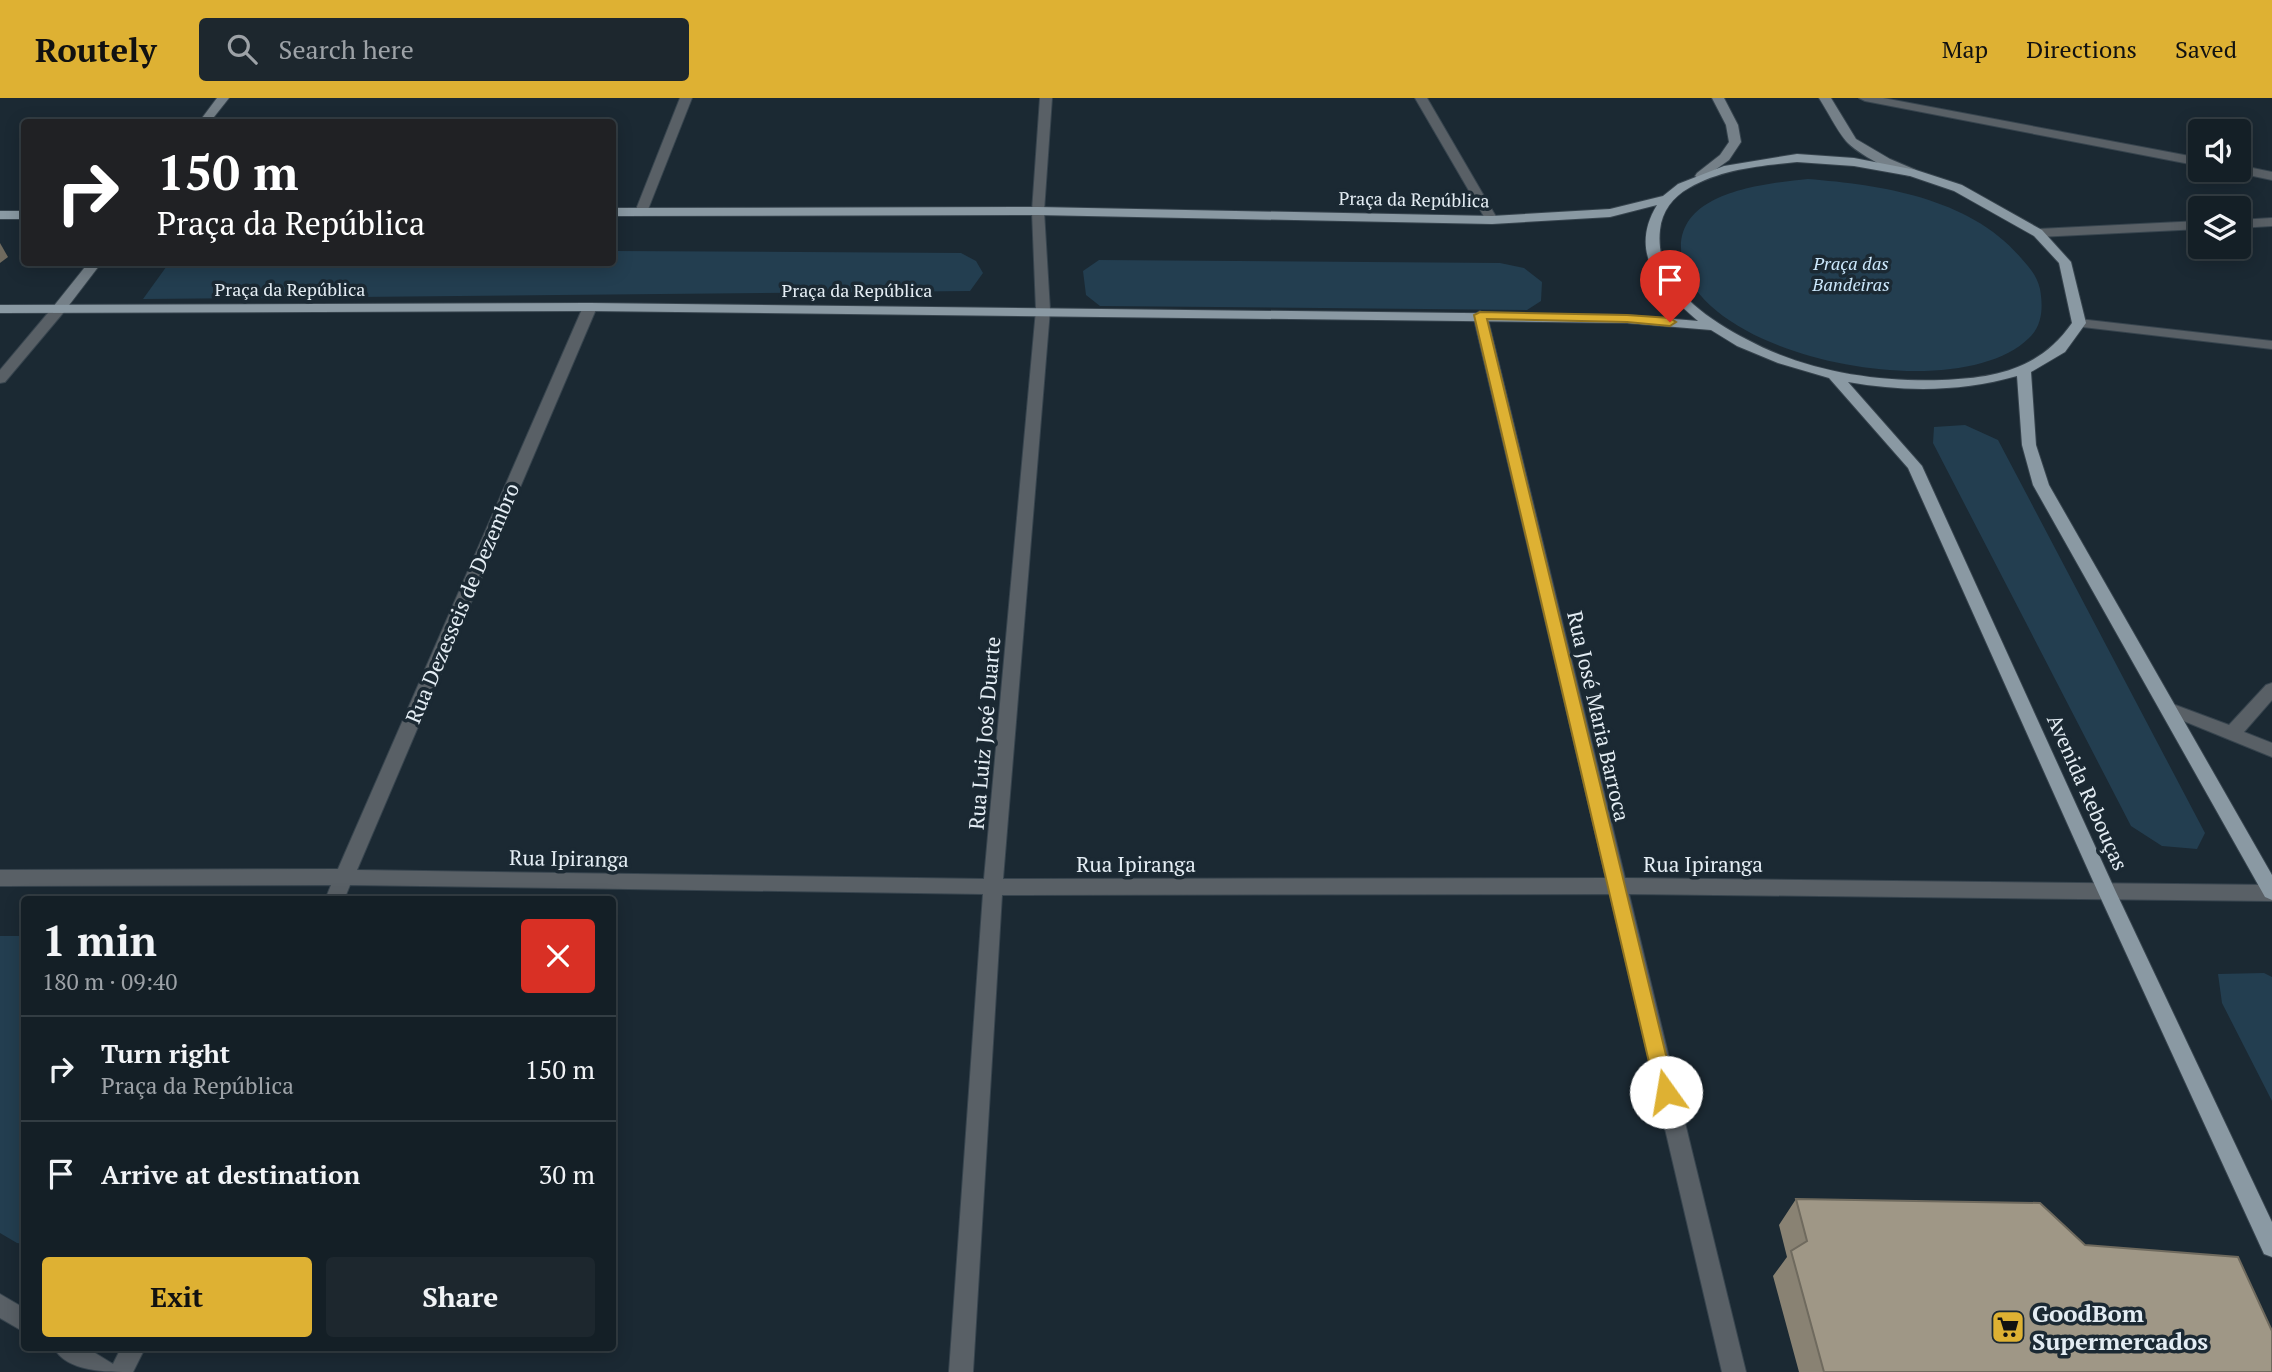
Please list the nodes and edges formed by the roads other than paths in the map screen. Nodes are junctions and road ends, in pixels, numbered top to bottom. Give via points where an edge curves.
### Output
1 (223, 98) edge
2 (686, 98) edge
3 (1046, 98) edge
4 (1421, 98) edge
5 (1718, 98) edge
6 (1825, 98) edge
7 (1865, 98) edge
8 (206, 119) edge
9 (2188, 160) edge
10 (2251, 172) edge
11 (1912, 173) junction
12 (1702, 176) junction
13 (2272, 176) edge
14 (1667, 199) junction
15 (1038, 211) junction
16 (616, 212) edge
17 (641, 212) junction
18 (0, 215) edge
19 (21, 215) edge
20 (1492, 220) junction
21 (2272, 222) edge
22 (2251, 223) edge
23 (2188, 226) edge
24 (2038, 233) junction
25 (93, 266) edge
26 (590, 307) junction
27 (0, 309) edge
28 (58, 310) junction
29 (1043, 310) junction
30 (1480, 315) junction
31 (2079, 323) junction
32 (1713, 326) junction
33 (2272, 345) edge
34 (2024, 370) junction
35 (1834, 375) junction
36 (0, 379) edge
37 (2272, 689) edge
38 (2170, 709) junction
39 (2231, 733) junction
40 (2272, 750) edge
41 (344, 877) junction
42 (0, 878) edge
43 (1616, 886) junction
44 (993, 887) junction
45 (2106, 890) junction
46 (2272, 892) edge
47 (336, 896) edge
48 (2272, 1246) edge
49 (0, 1305) edge
50 (21, 1319) edge
51 (71, 1351) edge
52 (131, 1351) edge
53 (104, 1372) edge
54 (121, 1372) edge
55 (961, 1372) edge
56 (1734, 1372) edge

1 - 8 main road
2 - 17 street
3 - 15 street, Rua Luiz José Duarte
4 - 20 street
5 - 12 main road via 1736,129 1735,144 1728,156
6 - 11 main road via 1852,141
7 - 9 street
10 - 13 street
11 - 12 main road via 1797,158 1745,163
11 - 24 main road via 1958,188
12 - 14 main road
14 - 20 main road, Praça da República via 1610,213
14 - 32 main road via 1651,227 1653,259 1674,293
15 - 17 main road, Praça da República
15 - 20 main road, Praça da República
15 - 29 street, Rua Luiz José Duarte
16 - 17 main road, Praça da República
18 - 19 main road
21 - 22 street
23 - 24 street
24 - 31 main road via 2066,262
25 - 28 main road
26 - 28 main road, Praça da República
26 - 29 main road, Praça da República
26 - 41 street, Rua Dezesseis de Dezembro
27 - 28 main road, Praça da República
28 - 36 street
29 - 30 main road, Praça da República
29 - 44 street, Rua Luiz José Duarte
30 - 32 main road, Praça da República via 1627,318
30 - 43 street, Rua José Maria Barroca
31 - 33 street
31 - 34 main road via 2060,349
32 - 35 main road via 1768,354
34 - 35 main road via 1969,384 1903,385
34 - 38 main road via 2029,445 2041,485
35 - 45 main road, Avenida Rebouças via 1915,466
37 - 39 street
38 - 39 street
38 - 46 main road
39 - 40 street
41 - 42 street, Rua Ipiranga
41 - 44 street, Rua Ipiranga
41 - 47 street, Rua Dezesseis de Dezembro
43 - 44 street, Rua Ipiranga
43 - 45 street, Rua Ipiranga
43 - 56 street, Rua José Maria Barroca
44 - 55 street, Rua Luiz José Duarte
45 - 46 street, Rua Ipiranga
45 - 48 main road, Avenida Rebouças
49 - 50 street
51 - 53 street
52 - 54 street

